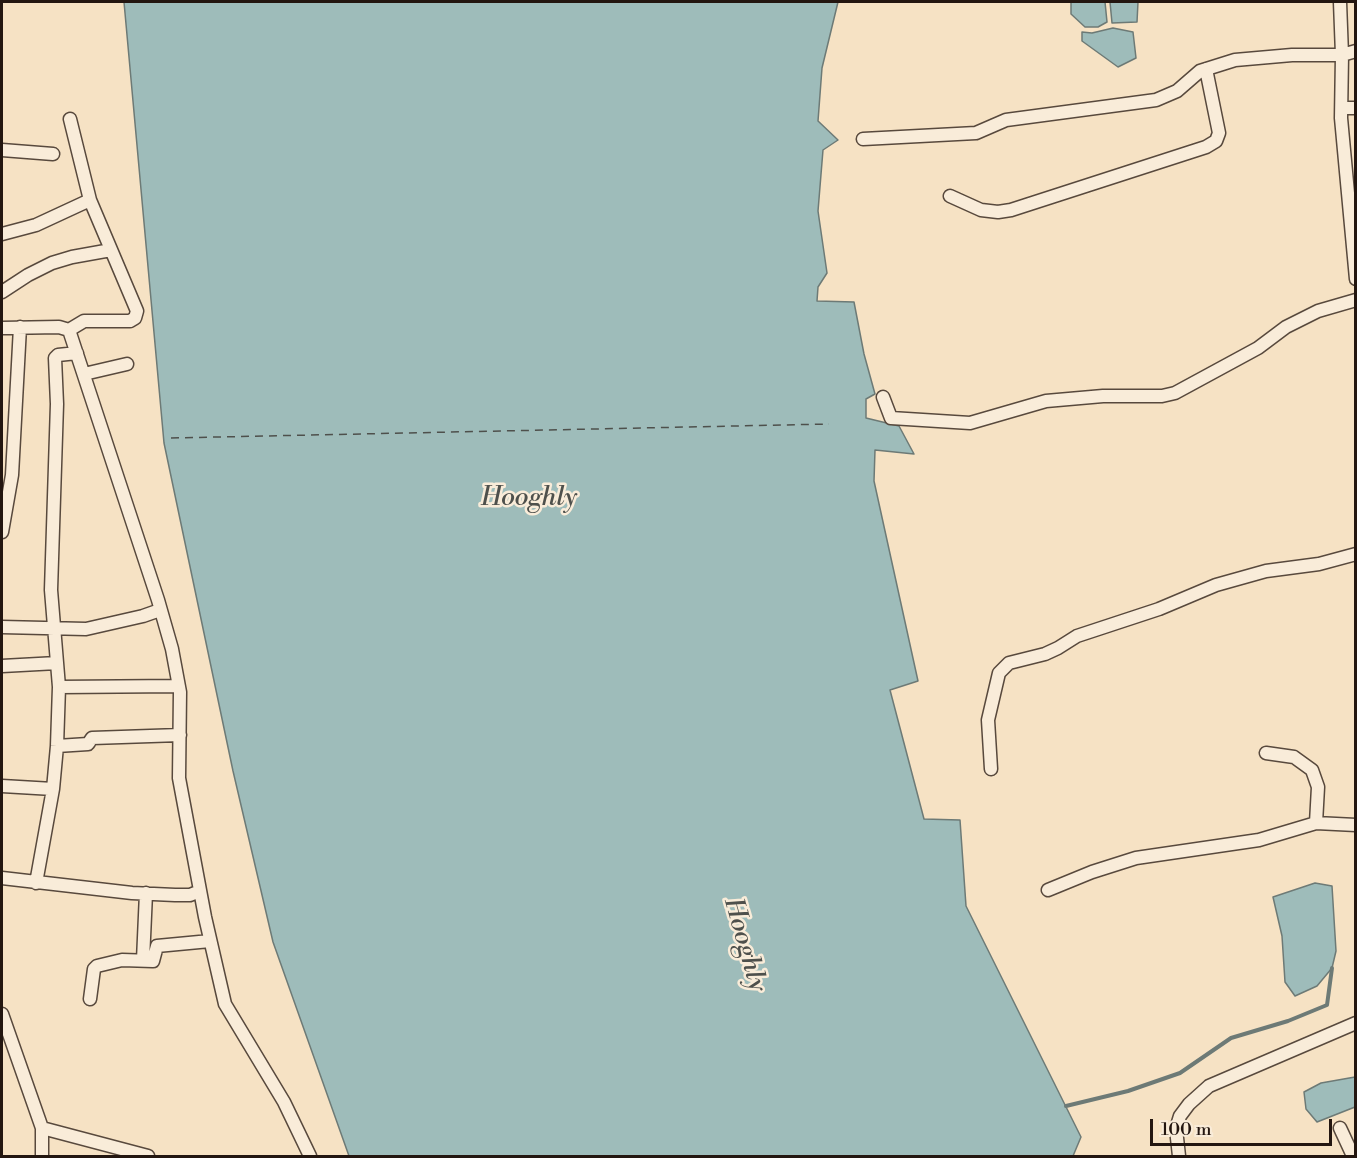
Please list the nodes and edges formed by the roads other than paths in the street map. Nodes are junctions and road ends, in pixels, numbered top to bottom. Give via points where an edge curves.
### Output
1 (1340, 2) edge
2 (1356, 51) edge
3 (1342, 55) junction
4 (1206, 69) junction
5 (1342, 108) junction
6 (1356, 108) edge
7 (70, 119) dead end
8 (862, 139) dead end
9 (2, 150) edge
10 (52, 154) dead end
11 (1351, 175) edge
12 (950, 196) dead end
13 (90, 200) junction
14 (2, 234) edge
15 (111, 250) junction
16 (1356, 279) edge
17 (2, 292) edge
18 (1356, 300) edge
19 (20, 327) junction
20 (2, 328) edge
21 (69, 330) junction
22 (77, 353) junction
23 (127, 364) dead end
24 (84, 374) junction
25 (883, 397) dead end
26 (2, 532) edge
27 (1356, 554) edge
28 (160, 610) junction
29 (2, 627) edge
30 (55, 629) junction
31 (57, 663) junction
32 (2, 666) edge
33 (179, 686) junction
34 (59, 687) junction
35 (180, 735) junction
36 (57, 746) junction
37 (1266, 753) dead end
38 (991, 769) dead end
39 (2, 786) edge
40 (53, 789) junction
41 (1316, 823) junction
42 (1356, 825) edge
43 (2, 878) edge
44 (36, 883) junction
45 (1048, 890) dead end
46 (200, 891) junction
47 (146, 893) junction
48 (210, 941) junction
49 (143, 960) junction
50 (90, 999) dead end
51 (2, 1014) edge
52 (1356, 1023) edge
53 (42, 1128) junction
54 (1340, 1128) dead end
55 (42, 1156) edge
56 (147, 1156) edge
57 (310, 1156) edge
58 (1179, 1156) edge
59 (1353, 1156) edge

1 - 3 street
2 - 3 street
3 - 4 street via 1235,60
3 - 5 street
4 - 8 street via 1177,91 1156,100 1006,120 976,133
4 - 12 street via 1219,133 1216,141 1206,147 998,213
5 - 6 street
5 - 11 street
7 - 13 street
9 - 10 street
11 - 16 street
13 - 14 street via 36,225
13 - 15 street
15 - 17 street via 52,263
15 - 21 street via 136,305 135,318 124,322 84,321
18 - 25 street via 1318,311 1286,327 1258,348 1175,393 1162,396 1046,401 970,423 891,418
19 - 20 street
19 - 21 street
19 - 26 street via 12,475
21 - 22 street
22 - 24 street
22 - 30 street via 55,358 51,590
23 - 24 street
24 - 28 street
27 - 38 street via 1216,585 1077,636 1045,654 1009,663 999,673 988,720
28 - 30 street via 86,629
28 - 33 street
29 - 30 street
30 - 31 street
31 - 32 street
31 - 34 street
33 - 34 street
33 - 35 street
34 - 36 street
35 - 36 street via 92,738 88,744
35 - 46 street via 179,778
36 - 40 street
37 - 41 street via 1294,757 1312,770 1318,787
39 - 40 street
40 - 44 street
41 - 42 street
41 - 45 street via 1259,840 1136,858
43 - 44 street
44 - 47 street
46 - 47 street via 190,895
46 - 48 street
47 - 49 street
48 - 49 street via 157,946 154,961
48 - 57 street via 225,1004 284,1102
49 - 50 street via 122,960 95,967
51 - 53 street
52 - 58 street via 1209,1086 1180,1116 1176,1129
53 - 55 street
53 - 56 street
54 - 59 street

